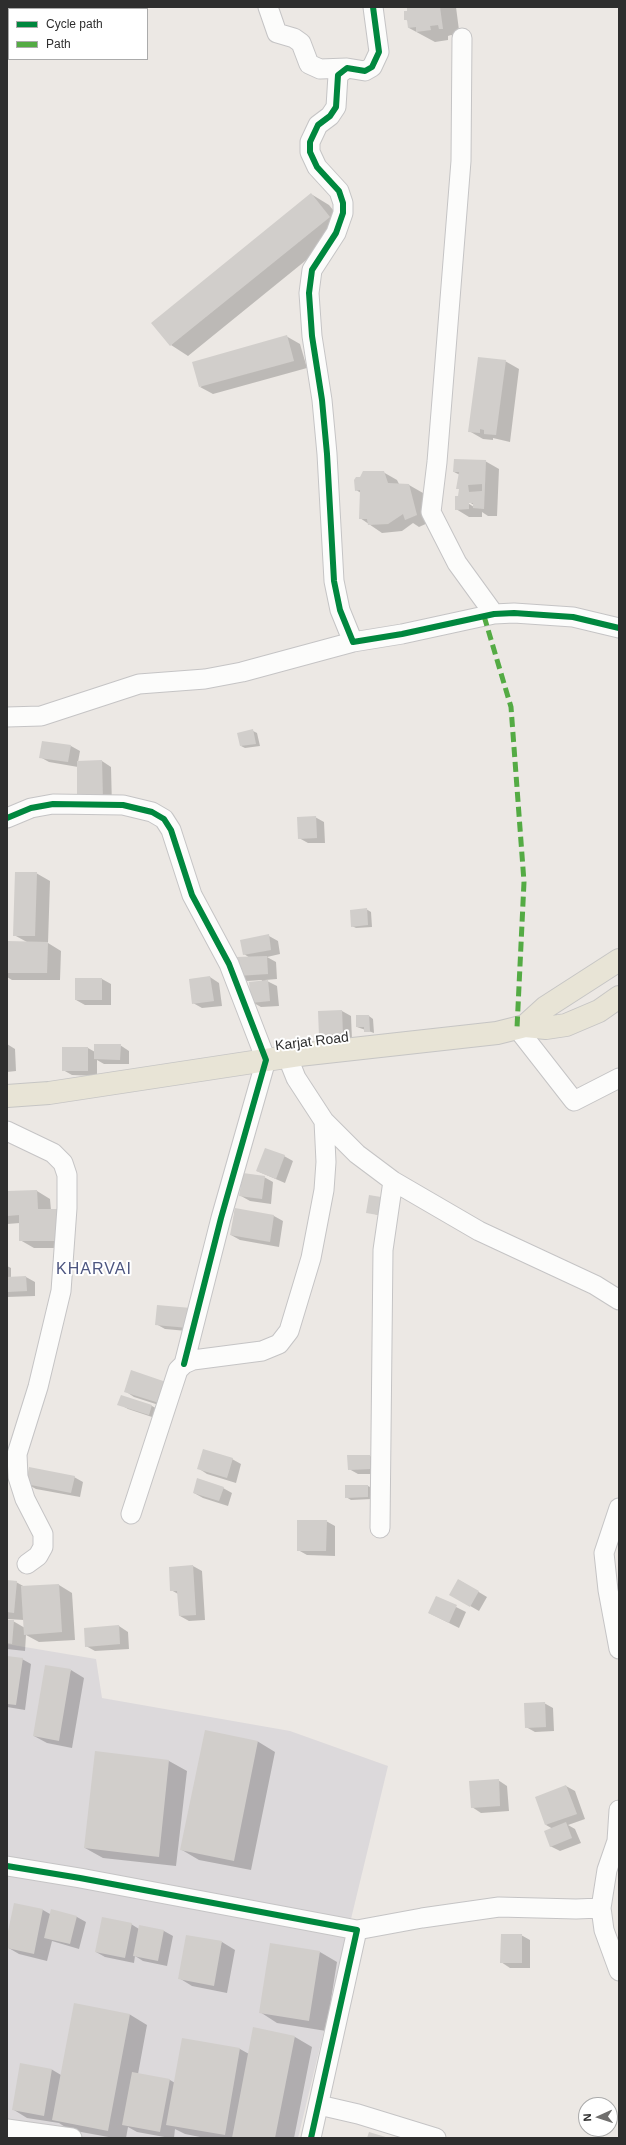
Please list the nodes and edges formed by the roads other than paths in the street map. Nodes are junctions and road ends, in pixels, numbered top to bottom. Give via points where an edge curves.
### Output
1 (268, 7) edge
2 (373, 7) edge
3 (462, 38) dead end
4 (347, 68) junction
5 (494, 614) junction
6 (619, 628) edge
7 (353, 642) junction
8 (7, 717) edge
9 (7, 818) edge
10 (619, 960) edge
11 (619, 997) edge
12 (521, 1027) junction
13 (288, 1058) junction
14 (266, 1060) junction
15 (619, 1078) edge
16 (7, 1096) edge
17 (324, 1120) junction
18 (7, 1131) edge
19 (393, 1180) junction
20 (619, 1300) edge
21 (184, 1364) junction
22 (619, 1508) edge
23 (131, 1514) dead end
24 (380, 1528) dead end
25 (27, 1564) dead end
26 (619, 1641) edge
27 (619, 1810) edge
28 (7, 1866) edge
29 (600, 1908) junction
30 (357, 1930) junction
31 (619, 1970) edge
32 (319, 2105) junction
33 (7, 2129) edge
34 (72, 2138) edge
35 (311, 2138) edge
36 (436, 2138) edge

1 - 4 street via 277,33 302,43 309,64 320,69
2 - 4 street via 379,52 372,67 365,71
3 - 5 street via 461,161 437,462 430,512 457,563
4 - 7 street via 338,75 336,107 330,116 318,125 310,142 310,152 317,167 339,191 343,213 336,233 312,270 309,293 312,336 323,408 334,581 340,610
5 - 6 street via 573,617
5 - 7 street
7 - 8 street via 212,678 140,684 40,716
9 - 14 street via 31,808 53,804 123,805 146,809 164,820 170,830 192,895 230,964
10 - 12 main road, Karjat Road via 546,1007
11 - 12 main road, Karjat Road via 599,1011 566,1025 546,1028
12 - 13 main road, Karjat Road via 497,1033
12 - 15 street via 574,1101
13 - 14 main road, Karjat Road
13 - 17 street via 296,1078
14 - 16 main road, Karjat Road via 49,1093
14 - 21 street via 220,1218
17 - 19 street via 357,1154
17 - 21 street via 324,1190 311,1258 289,1331 279,1344 262,1350 193,1360
18 - 25 street via 53,1153 63,1163 67,1175 61,1291 38,1386 17,1454 18,1477 22,1491 43,1534 43,1546 38,1556
19 - 20 street via 479,1231 595,1285
19 - 24 street via 383,1250
21 - 23 street via 174,1379
22 - 26 street via 604,1553 608,1590
27 - 29 street via 616,1841 607,1870
28 - 30 street
29 - 30 street via 576,1910 499,1907
29 - 31 street via 604,1930
30 - 32 street
32 - 35 street
32 - 36 street
33 - 34 street

